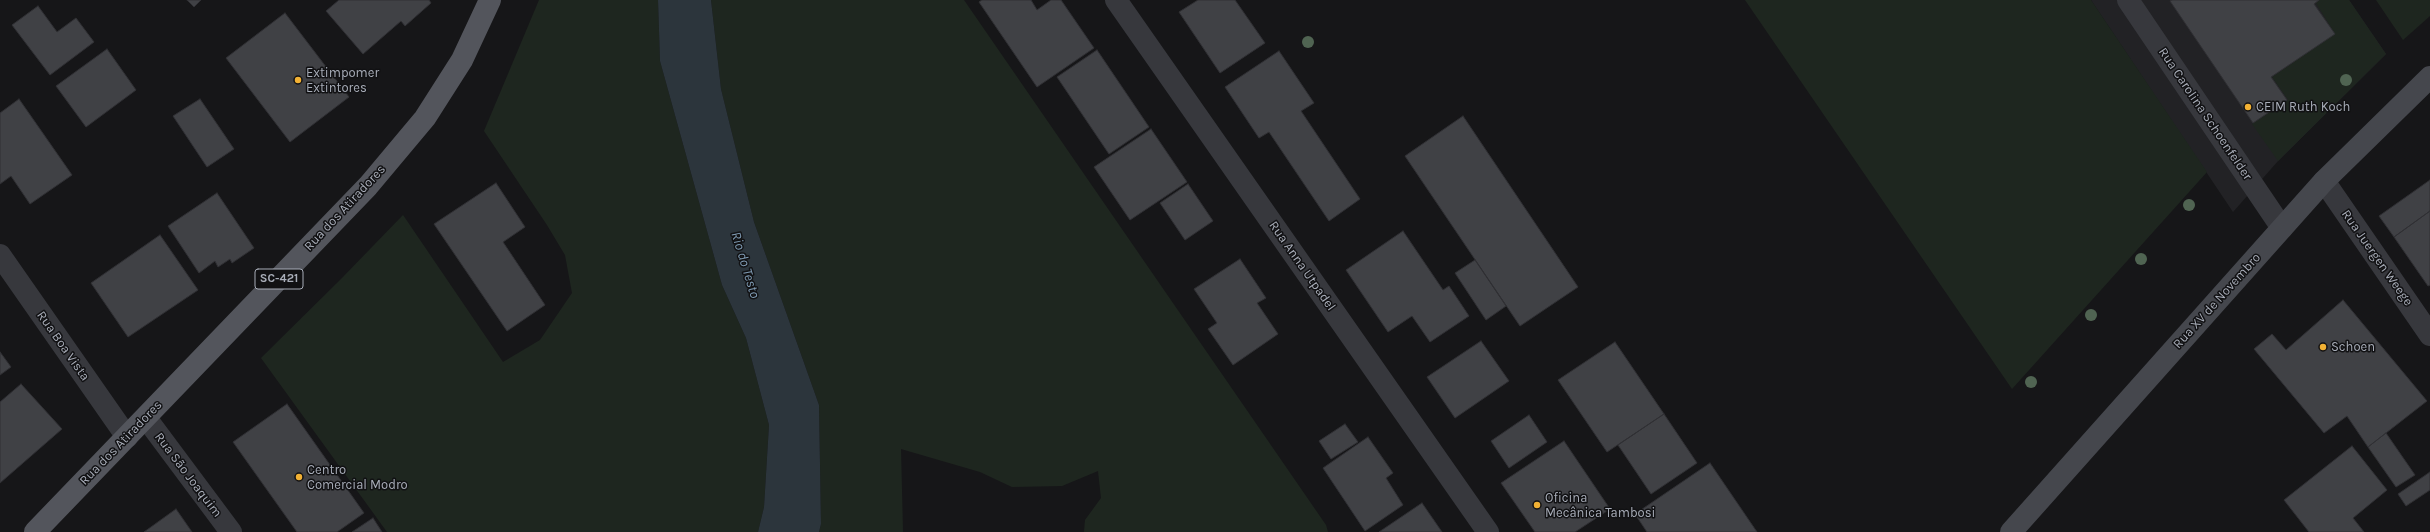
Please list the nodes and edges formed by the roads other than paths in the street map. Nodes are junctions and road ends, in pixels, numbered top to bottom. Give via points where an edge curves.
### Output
1 (490, 0) edge
2 (1116, 0) edge
3 (2128, 0) edge
4 (2430, 77) edge
5 (2324, 181) junction
6 (2282, 228) junction
7 (0, 255) edge
8 (2430, 335) edge
9 (146, 418) junction
10 (127, 437) junction
11 (35, 532) edge
12 (231, 532) edge
13 (1488, 532) edge
14 (2011, 532) edge

1 - 9 main road, Rua dos Atiradores / SC-421 via 462,60 425,118 368,186
2 - 13 street, Rua Anna Utpadel
3 - 6 street, Rua Carolina Schoenfelder
4 - 5 main road, Rua XV de Novembro
5 - 6 main road, Rua XV de Novembro
5 - 8 street, Rua Juergen Weege
6 - 14 main road, Rua XV de Novembro
7 - 10 street, Rua Boa Vista
9 - 10 main road, Rua dos Atiradores / SC-421
9 - 12 street, Rua São Joaquim
10 - 11 main road, Rua dos Atiradores / SC-421

